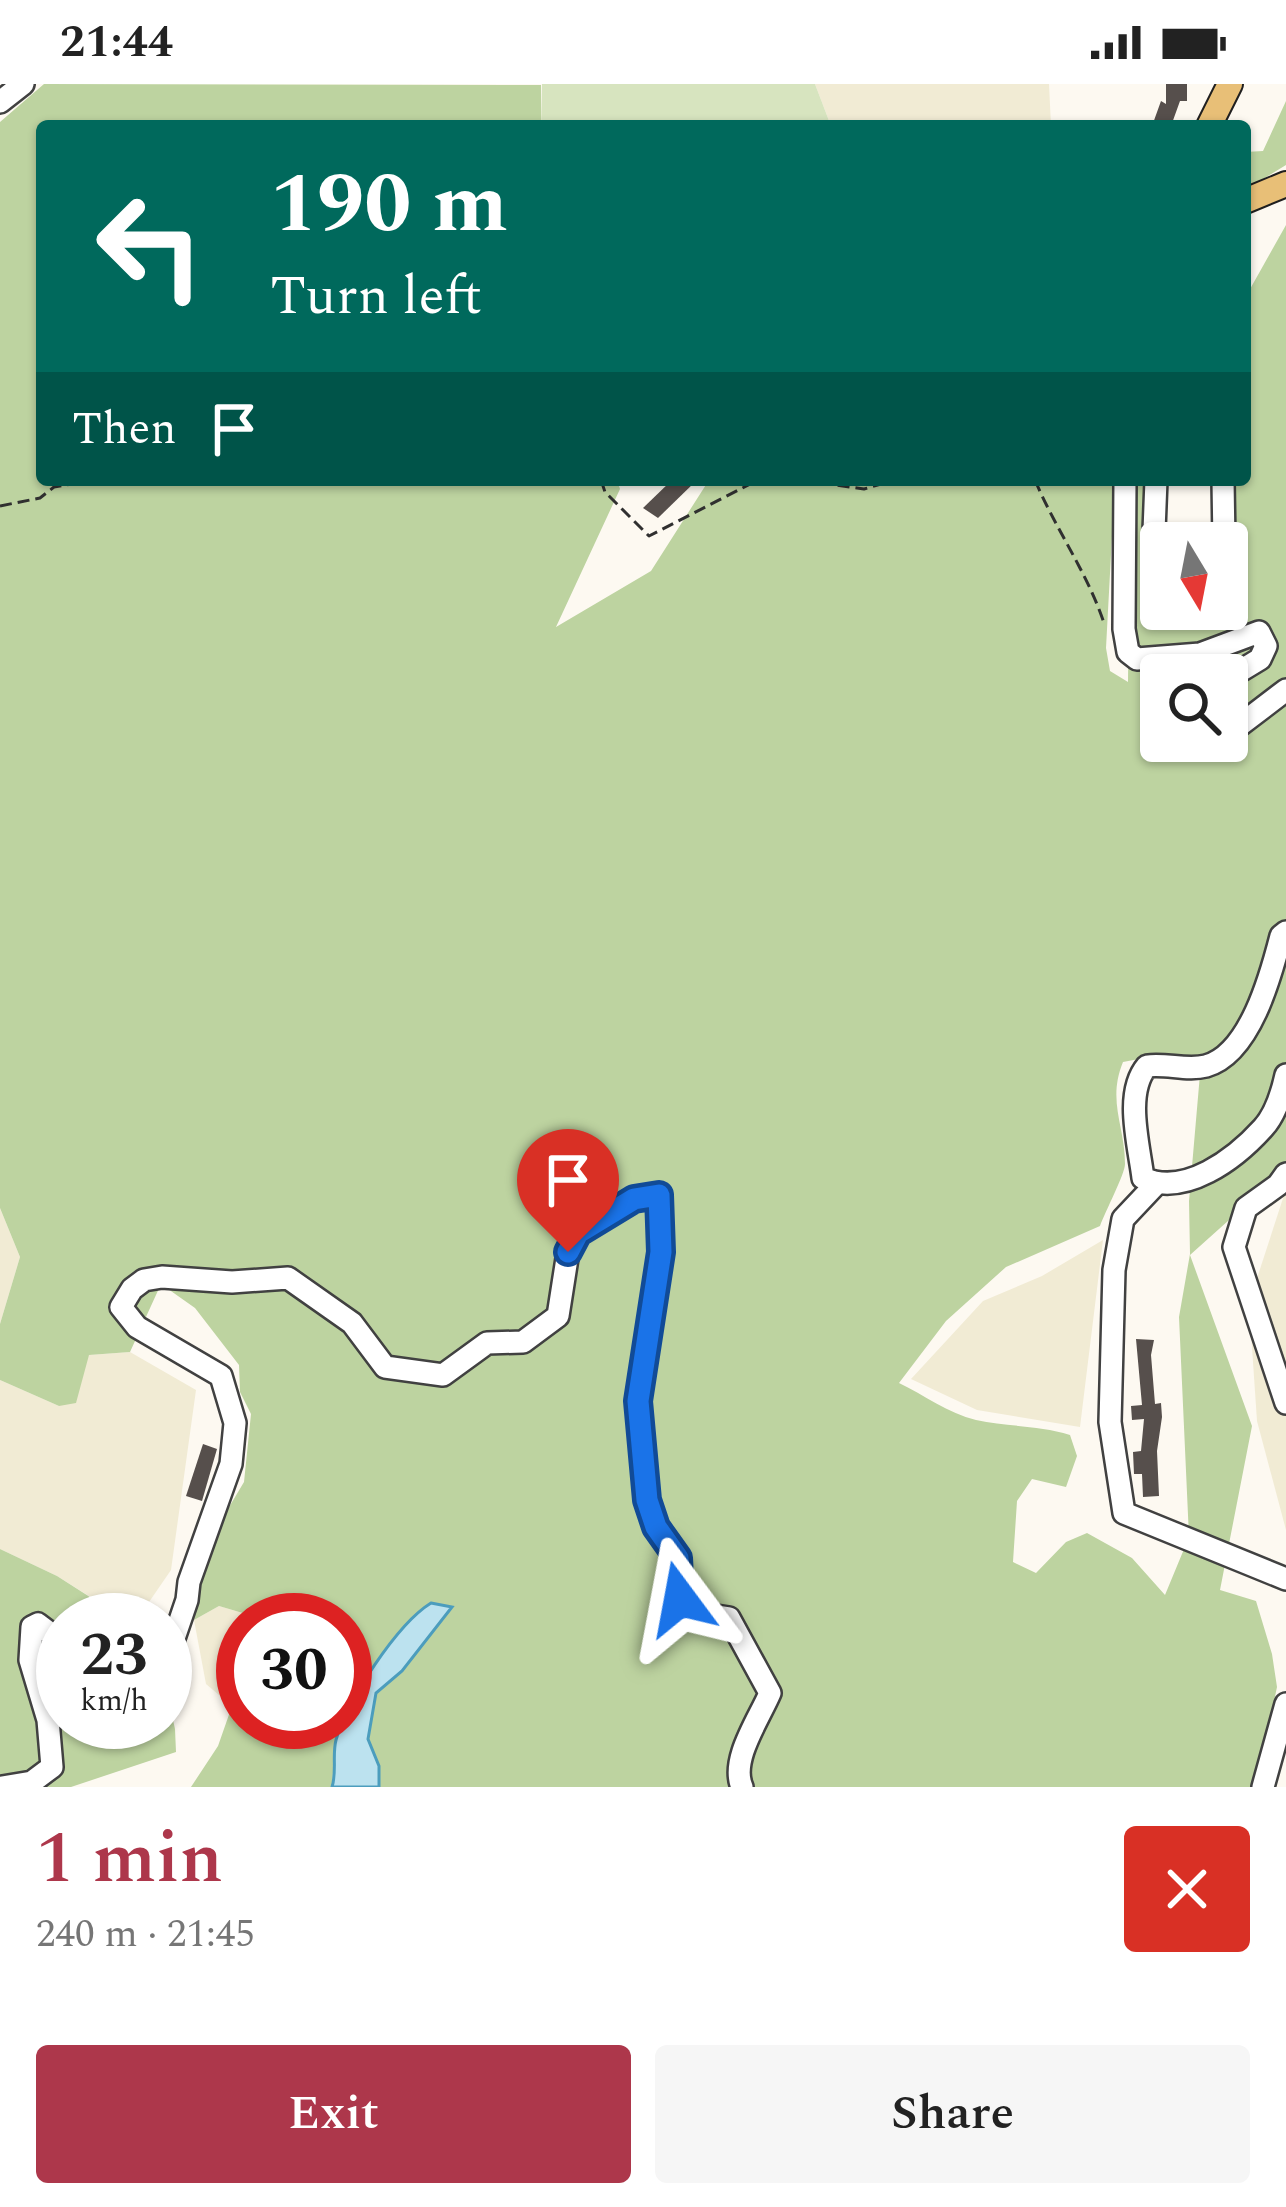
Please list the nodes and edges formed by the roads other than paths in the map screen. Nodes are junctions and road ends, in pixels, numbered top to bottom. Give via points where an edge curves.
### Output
1 (23, 84) edge
2 (1230, 84) edge
3 (0, 102) edge
4 (1212, 120) edge
5 (1286, 184) edge
6 (1251, 199) edge
7 (1125, 486) edge
8 (1156, 486) edge
9 (1223, 486) edge
10 (1154, 522) edge
11 (1224, 522) edge
12 (1200, 654) edge
13 (1140, 659) edge
14 (1248, 666) edge
15 (1286, 690) edge
16 (1248, 719) edge
17 (1286, 932) edge
18 (1286, 1075) edge
19 (1286, 1174) edge
20 (1156, 1184) junction
21 (1286, 1403) edge
22 (1286, 1579) edge
23 (188, 1593) edge
24 (36, 1625) edge
25 (36, 1679) edge
26 (1286, 1704) edge
27 (51, 1749) edge
28 (2, 1787) edge
29 (742, 1787) edge
30 (1263, 1787) edge

1 - 3 street
2 - 4 main road
5 - 6 main road
7 - 13 street via 1124,628 1128,652
8 - 10 street
9 - 11 street
12 - 14 street via 1259,632 1266,646
15 - 16 street
17 - 20 street via 1266,995 1226,1057 1204,1066 1147,1066 1138,1077 1143,1178
18 - 20 street via 1265,1127 1201,1177
19 - 21 street via 1246,1208 1234,1246
20 - 22 street via 1123,1220 1114,1270 1110,1422 1124,1513
23 - 29 street via 231,1464 236,1423 221,1376 137,1327 121,1307 132,1289 162,1277 288,1278 352,1323 385,1367 443,1375 487,1343 523,1342 558,1316 578,1233 634,1199 659,1195 661,1252 638,1401 647,1500 678,1558 680,1599 729,1618 770,1693 740,1762
24 - 25 street
26 - 30 street
27 - 28 street via 52,1767 32,1782

